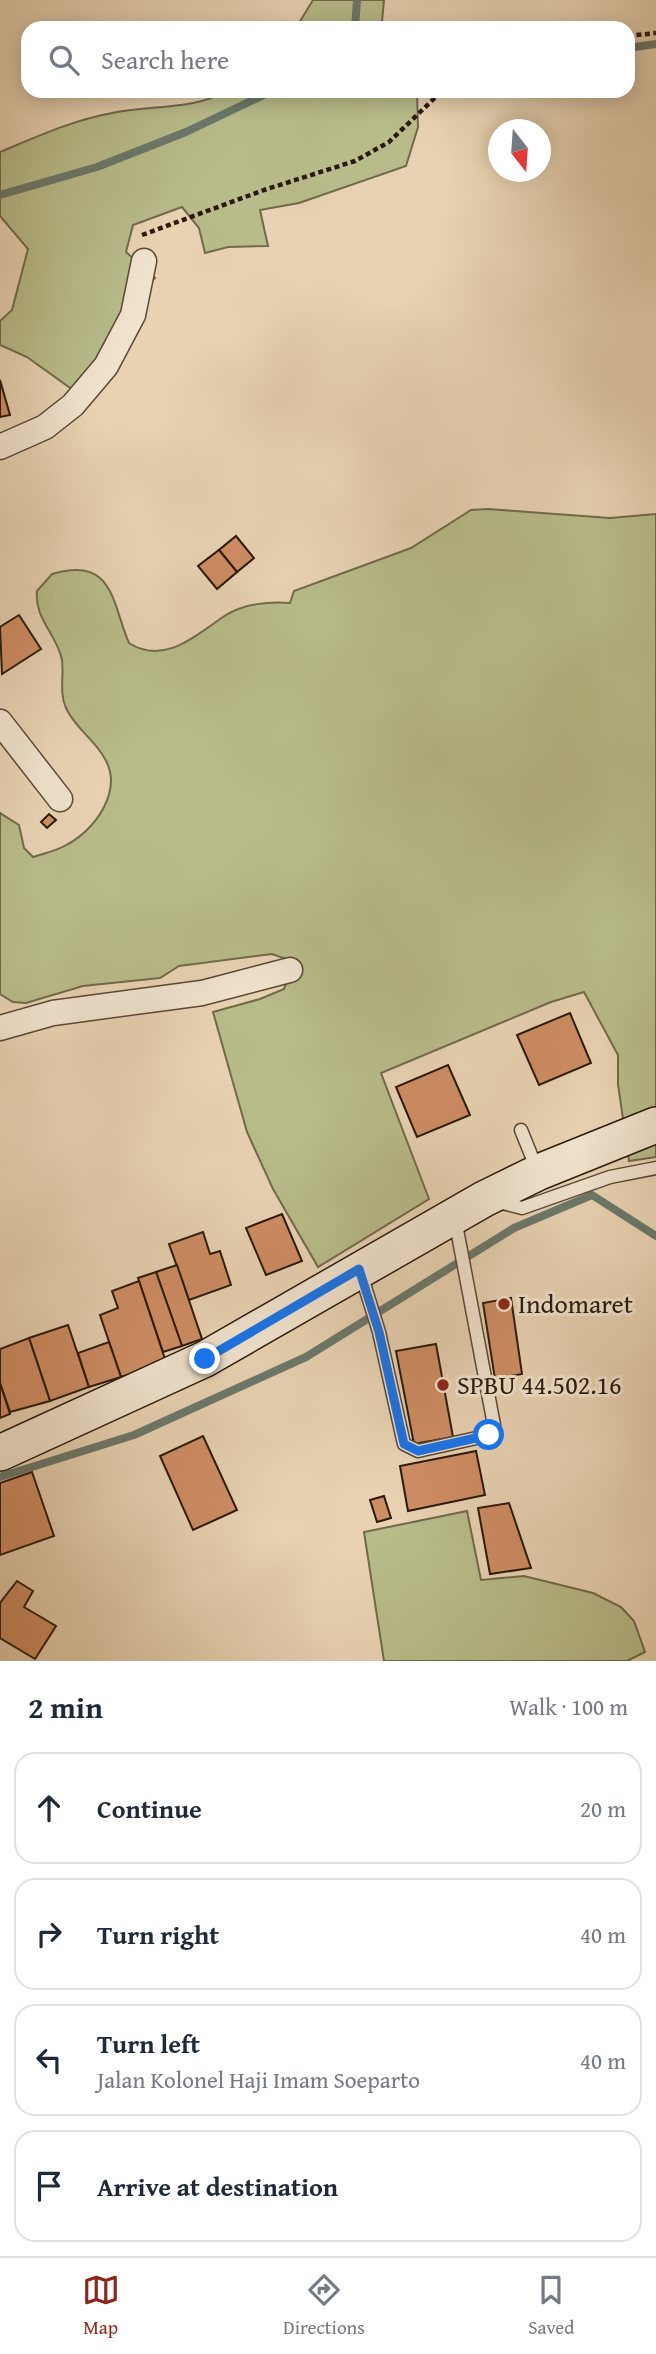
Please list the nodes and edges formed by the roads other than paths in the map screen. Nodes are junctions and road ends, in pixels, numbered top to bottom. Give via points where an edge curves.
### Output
1 (144, 261) road end
2 (0, 447) edge
3 (0, 722) edge
4 (60, 799) dead end
5 (290, 970) dead end
6 (0, 1028) edge
7 (656, 1125) edge
8 (521, 1130) dead end
9 (656, 1168) edge
10 (539, 1172) junction
11 (469, 1207) junction
12 (359, 1269) junction
13 (0, 1453) edge

1 - 2 street via 133,315 106,366 73,405 45,427
3 - 4 street
5 - 6 street via 202,993 53,1013
7 - 10 main road
8 - 10 lane
9 - 11 lane via 610,1177 522,1208
10 - 11 main road
11 - 12 main road
11 - 12 lane via 462,1250 494,1425 489,1435 418,1451 404,1444 379,1332
12 - 13 main road via 205,1359

